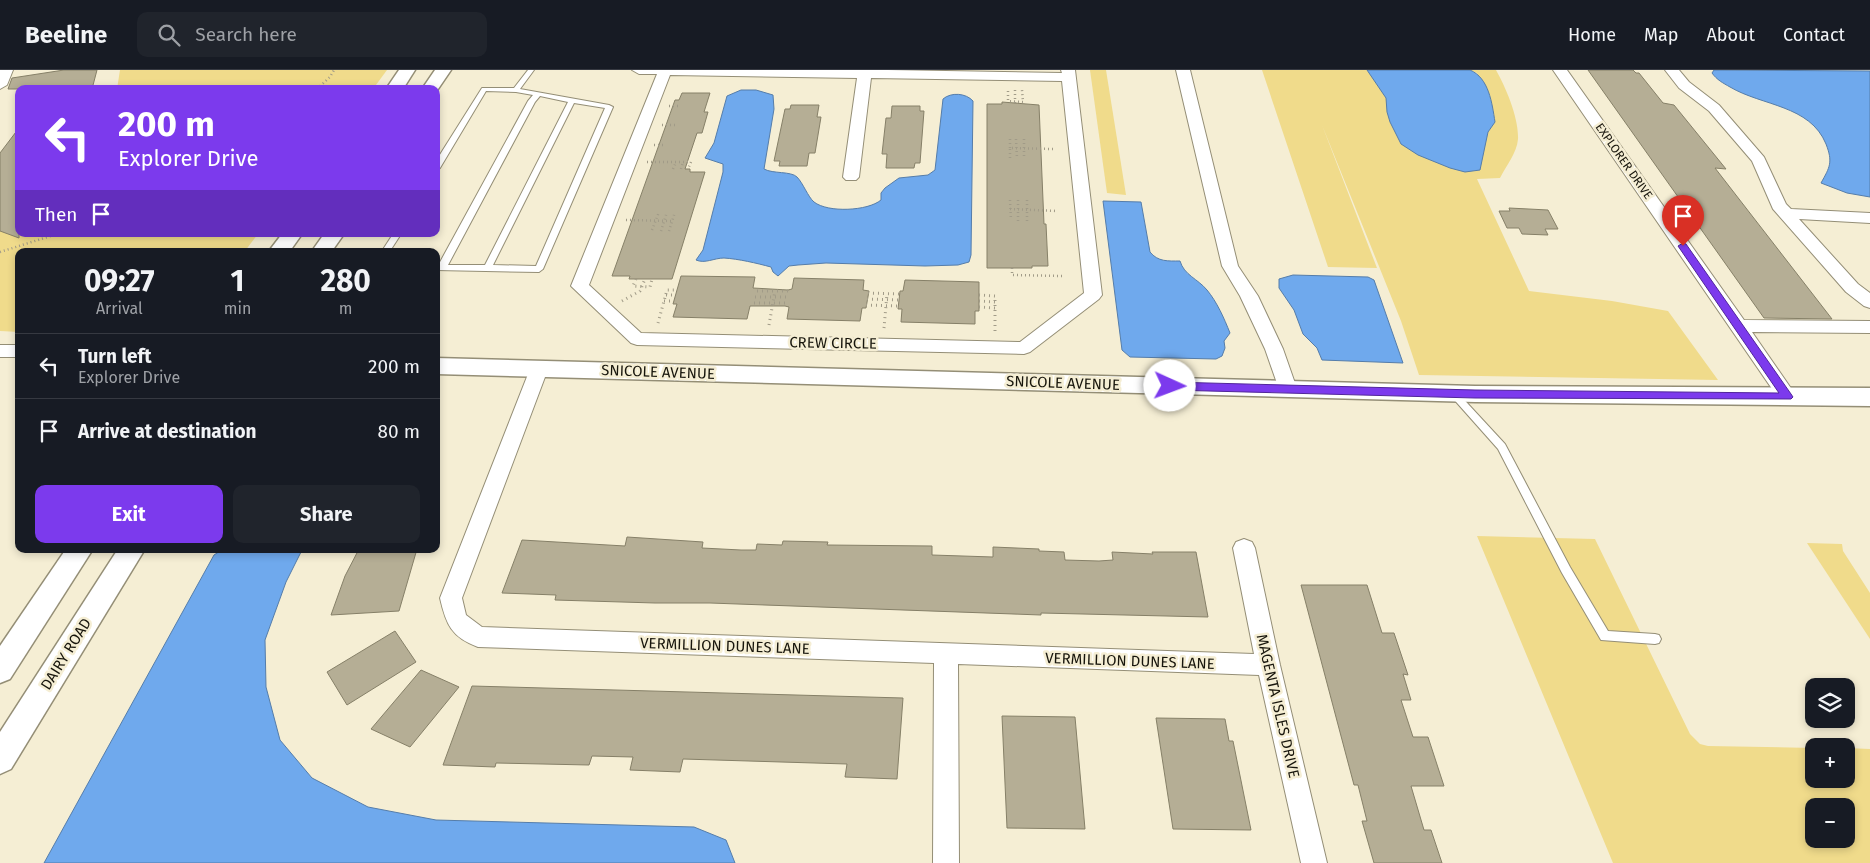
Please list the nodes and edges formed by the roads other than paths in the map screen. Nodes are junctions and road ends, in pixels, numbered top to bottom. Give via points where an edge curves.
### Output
1 (6, 70) edge
2 (407, 70) edge
3 (442, 70) edge
4 (531, 70) edge
5 (639, 70) edge
6 (665, 70) edge
7 (1183, 70) edge
8 (1560, 70) edge
9 (1672, 70) edge
10 (865, 72) edge
11 (1068, 73) edge
12 (0, 85) edge
13 (397, 85) edge
14 (433, 85) edge
15 (516, 90) junction
16 (538, 94) junction
17 (572, 100) junction
18 (440, 161) edge
19 (850, 177) dead end
20 (1787, 214) junction
21 (1870, 218) edge
22 (290, 237) edge
23 (332, 237) edge
24 (394, 237) edge
25 (281, 248) edge
26 (324, 248) edge
27 (388, 248) edge
28 (440, 265) edge
29 (440, 267) edge
30 (488, 268) junction
31 (1870, 302) edge
32 (1739, 326) junction
33 (1870, 327) edge
34 (0, 351) edge
35 (15, 351) edge
36 (440, 366) edge
37 (539, 369) junction
38 (1288, 389) junction
39 (1453, 394) junction
40 (1788, 397) junction
41 (1870, 397) edge
42 (1244, 548) dead end
43 (77, 553) edge
44 (129, 553) edge
45 (1655, 639) dead end
46 (946, 654) junction
47 (1268, 665) junction
48 (0, 670) edge
49 (0, 759) edge
50 (946, 863) edge
51 (1314, 863) edge

1 - 12 street
2 - 13 street
3 - 14 street
4 - 15 lane
5 - 6 street
6 - 10 street
6 - 11 street, CREW CIRCLE via 580,286 637,339 1024,348 1093,295
7 - 38 street via 1230,266 1249,296 1274,349
8 - 32 street, EXPLORER DRIVE
9 - 20 street via 1684,86 1714,108 1759,160 1779,206
10 - 11 street
10 - 19 street
15 - 16 lane
15 - 18 lane via 484,89
16 - 17 lane
16 - 28 lane
17 - 30 lane
17 - 30 lane via 609,107 539,269
20 - 21 street
20 - 31 street via 1852,288
22 - 25 street
23 - 26 street
24 - 27 lane
29 - 30 lane
32 - 33 street
32 - 40 street, EXPLORER DRIVE
34 - 35 street
36 - 37 street, SNICOLE AVENUE
37 - 38 street, SNICOLE AVENUE
37 - 46 street, VERMILLION DUNES LANE via 451,598 456,620 478,637
38 - 39 street, SNICOLE AVENUE
39 - 40 street, SNICOLE AVENUE
39 - 45 lane via 1502,447 1566,570 1605,636
40 - 41 street, SNICOLE AVENUE
42 - 47 street, MAGENTA ISLES DRIVE
43 - 48 street
44 - 49 street, DAIRY ROAD
46 - 47 street, VERMILLION DUNES LANE
46 - 50 street
47 - 51 street, MAGENTA ISLES DRIVE

